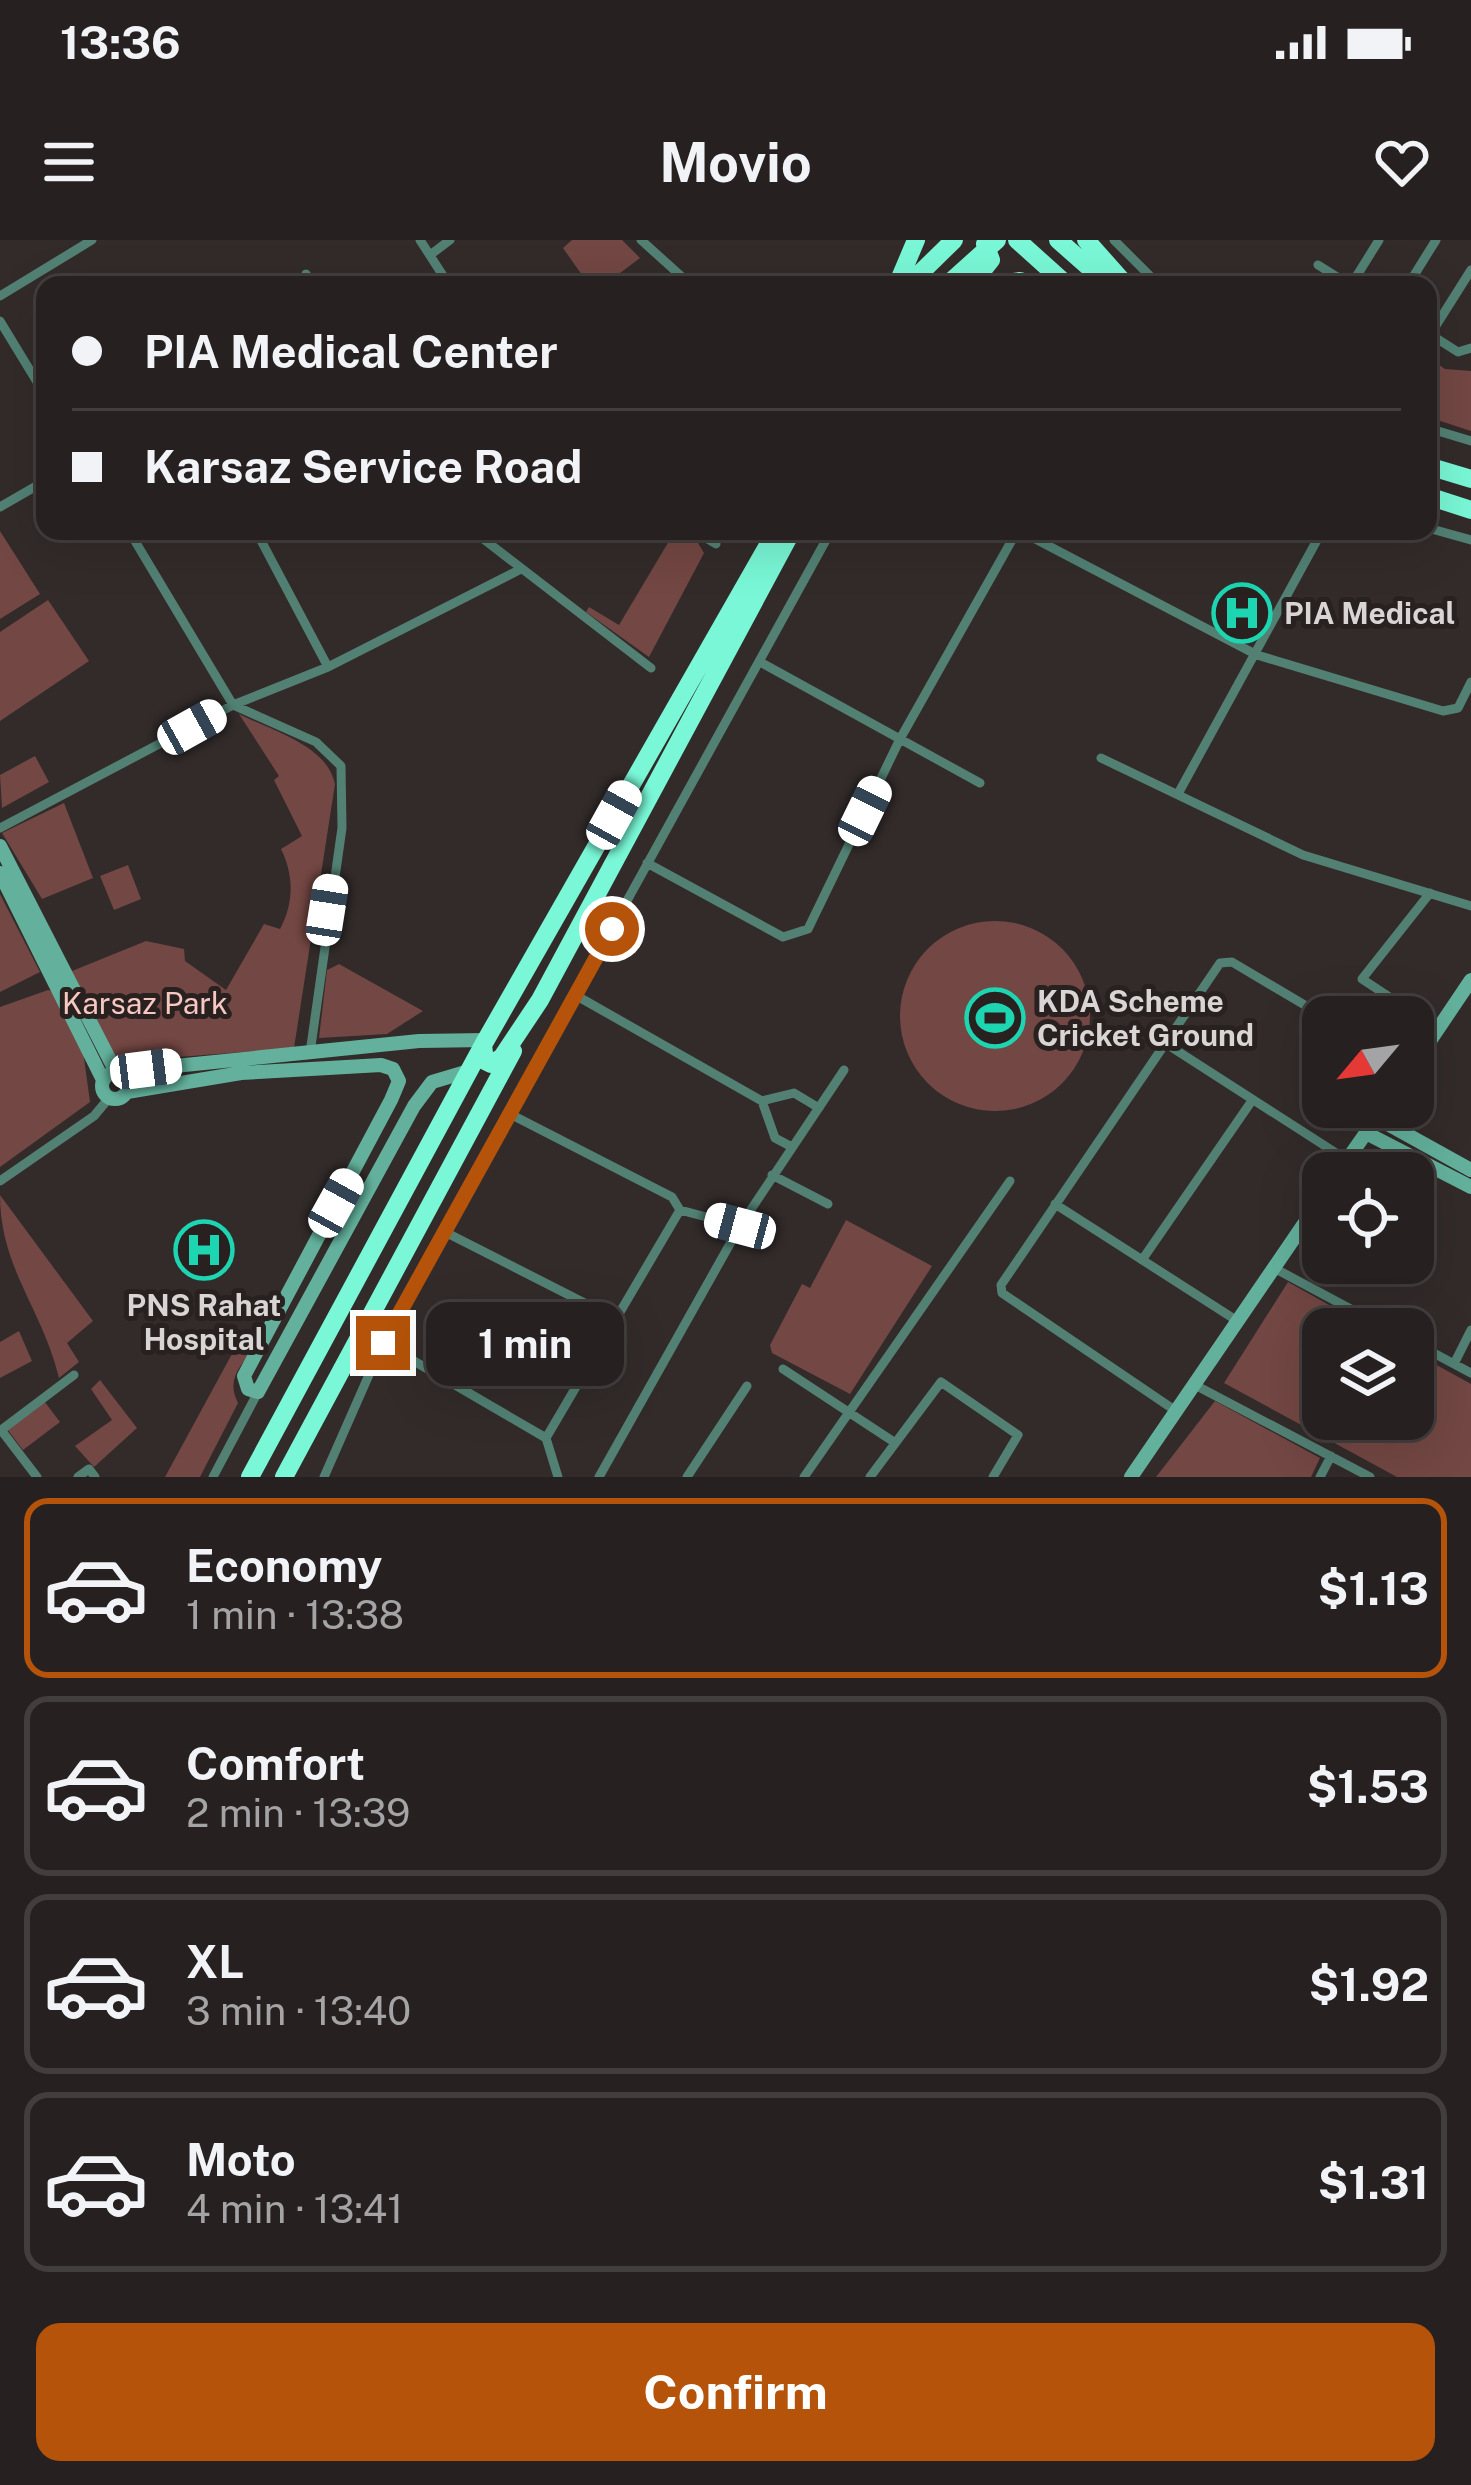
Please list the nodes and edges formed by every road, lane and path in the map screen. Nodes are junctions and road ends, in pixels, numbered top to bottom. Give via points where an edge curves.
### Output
1 (92, 240) edge
2 (421, 240) edge
3 (450, 240) edge
4 (641, 240) edge
5 (916, 240) edge
6 (954, 240) edge
7 (980, 240) edge
8 (998, 240) edge
9 (1017, 240) edge
10 (1058, 240) edge
11 (1086, 240) edge
12 (1114, 240) edge
13 (1379, 240) edge
14 (1436, 240) edge
15 (430, 255) junction
16 (1318, 265) dead end
17 (1471, 270) edge
18 (443, 276) edge
19 (681, 276) edge
20 (901, 276) edge
21 (917, 276) edge
22 (942, 276) edge
23 (957, 276) edge
24 (978, 276) edge
25 (1057, 276) edge
26 (1099, 276) edge
27 (1118, 276) edge
28 (1150, 276) edge
29 (1336, 276) edge
30 (1356, 276) edge
31 (1414, 276) edge
32 (0, 296) edge
33 (0, 320) edge
34 (1437, 322) edge
35 (1437, 339) edge
36 (1471, 348) edge
37 (36, 379) edge
38 (1437, 431) edge
39 (1471, 441) edge
40 (1437, 469) edge
41 (1471, 479) edge
42 (36, 486) edge
43 (1437, 499) edge
44 (0, 507) edge
45 (1471, 510) edge
46 (1437, 531) edge
47 (134, 540) edge
48 (261, 540) edge
49 (484, 540) edge
50 (709, 540) edge
51 (760, 540) edge
52 (771, 540) edge
53 (787, 540) edge
54 (799, 540) edge
55 (826, 540) edge
56 (1012, 540) edge
57 (1038, 540) edge
58 (1317, 540) edge
59 (1471, 540) edge
60 (716, 544) dead end
61 (521, 569) junction
62 (709, 646) junction
63 (1257, 656) junction
64 (760, 662) junction
65 (328, 668) junction
66 (651, 668) dead end
67 (718, 674) junction
68 (1471, 682) edge
69 (233, 705) junction
70 (900, 739) junction
71 (1101, 758) dead end
72 (980, 782) dead end
73 (1179, 792) junction
74 (0, 828) edge
75 (0, 846) edge
76 (647, 863) junction
77 (0, 873) edge
78 (1430, 893) junction
79 (1471, 906) edge
80 (1471, 981) edge
81 (543, 994) junction
82 (575, 999) junction
83 (1302, 1004) edge
84 (1438, 1029) junction
85 (1434, 1035) edge
86 (1165, 1043) junction
87 (487, 1050) junction
88 (311, 1063) junction
89 (844, 1070) dead end
90 (470, 1071) junction
91 (178, 1073) junction
92 (110, 1076) junction
93 (127, 1092) junction
94 (109, 1098) junction
95 (762, 1101) junction
96 (1251, 1102) junction
97 (819, 1108) junction
98 (512, 1114) junction
99 (1370, 1128) edge
100 (1406, 1128) edge
101 (1366, 1133) junction
102 (792, 1147) junction
103 (1323, 1152) edge
104 (1353, 1152) edge
105 (1471, 1170) edge
106 (772, 1175) junction
107 (0, 1181) edge
108 (1010, 1181) dead end
109 (1471, 1186) edge
110 (828, 1204) dead end
111 (1054, 1204) junction
112 (680, 1210) junction
113 (740, 1226) junction
114 (1302, 1227) edge
115 (445, 1232) junction
116 (1142, 1260) junction
117 (1274, 1268) junction
118 (1349, 1308) edge
119 (618, 1319) junction
120 (1239, 1322) junction
121 (1471, 1330) edge
122 (383, 1343) junction
123 (1434, 1353) edge
124 (1454, 1364) junction
125 (783, 1369) dead end
126 (1471, 1373) edge
127 (74, 1375) dead end
128 (1195, 1384) junction
129 (747, 1386) dead end
130 (258, 1392) junction
131 (1176, 1411) junction
132 (849, 1413) junction
133 (1, 1430) edge
134 (546, 1438) junction
135 (894, 1442) junction
136 (1331, 1456) junction
137 (326, 1473) edge
138 (37, 1477) edge
139 (78, 1477) edge
140 (95, 1477) edge
141 (213, 1477) edge
142 (250, 1477) edge
143 (284, 1477) edge
144 (344, 1477) edge
145 (557, 1477) edge
146 (599, 1477) edge
147 (687, 1477) edge
148 (804, 1477) edge
149 (871, 1477) edge
150 (992, 1477) edge
151 (1131, 1477) edge
152 (1320, 1477) edge
153 (1370, 1477) edge

1 - 32 street
2 - 15 street
3 - 15 street
4 - 19 street
5 - 20 highway
6 - 21 highway
7 - 22 highway
7 - 24 highway via 991,260
8 - 23 highway
9 - 25 highway
10 - 26 highway
11 - 27 highway
12 - 28 street
13 - 30 street
14 - 31 street
15 - 18 street
16 - 29 street
17 - 34 street
33 - 37 street
35 - 36 street via 1458,352
38 - 39 street
40 - 41 highway
42 - 44 street
43 - 45 highway
46 - 59 street
47 - 69 street
48 - 65 street
49 - 61 street
50 - 60 street
51 - 62 highway
52 - 62 highway
53 - 67 highway
54 - 67 highway
55 - 64 street
56 - 70 street
57 - 63 street
58 - 63 street
61 - 65 street
61 - 66 street
62 - 87 highway
63 - 68 street via 1443,711 1458,708
63 - 73 street
64 - 70 street
64 - 76 street
65 - 69 street
67 - 81 highway
69 - 74 street
69 - 88 street via 316,742 341,766 341,828
70 - 72 street
70 - 76 street via 800,935 783,937
71 - 73 street
73 - 78 street via 1303,855
75 - 92 street
76 - 82 street
77 - 92 street
78 - 79 street
78 - 84 street via 1362,979
80 - 84 street
81 - 82 street
81 - 87 highway via 502,1057
81 - 143 highway
82 - 95 street
82 - 98 street
83 - 86 street via 1226,961
84 - 85 street
86 - 96 street
86 - 111 street
87 - 88 street via 419,1041
87 - 90 highway
88 - 91 street
88 - 130 street via 381,1065 399,1081 244,1376
89 - 97 street
90 - 130 street via 432,1082 414,1106
90 - 142 highway
91 - 92 street
91 - 93 street
92 - 93 street via 125,1077
92 - 94 street
93 - 94 street
94 - 107 street
95 - 97 street via 794,1093
95 - 102 street via 775,1138
96 - 103 street
96 - 116 street
97 - 102 street
98 - 112 street via 672,1197
98 - 115 street
99 - 101 street
100 - 105 street
101 - 104 street
101 - 109 street
102 - 106 street
106 - 110 street
106 - 113 street
108 - 132 street
111 - 116 street
111 - 131 street via 1002,1293
112 - 113 street
112 - 119 street
113 - 146 street
114 - 117 street
115 - 119 street
115 - 122 street
116 - 120 street
117 - 118 street
117 - 120 street
119 - 134 street
120 - 128 street
121 - 124 street
122 - 134 street
122 - 137 street
123 - 124 street
124 - 126 street
125 - 132 street
127 - 133 street
128 - 131 street
128 - 136 street
129 - 147 street
130 - 141 street
131 - 151 street
132 - 135 street
132 - 148 street
133 - 138 street
134 - 145 street
135 - 149 street
135 - 150 street via 940,1382 1018,1435
136 - 152 street
136 - 153 street
137 - 144 street
139 - 140 street via 89,1469

